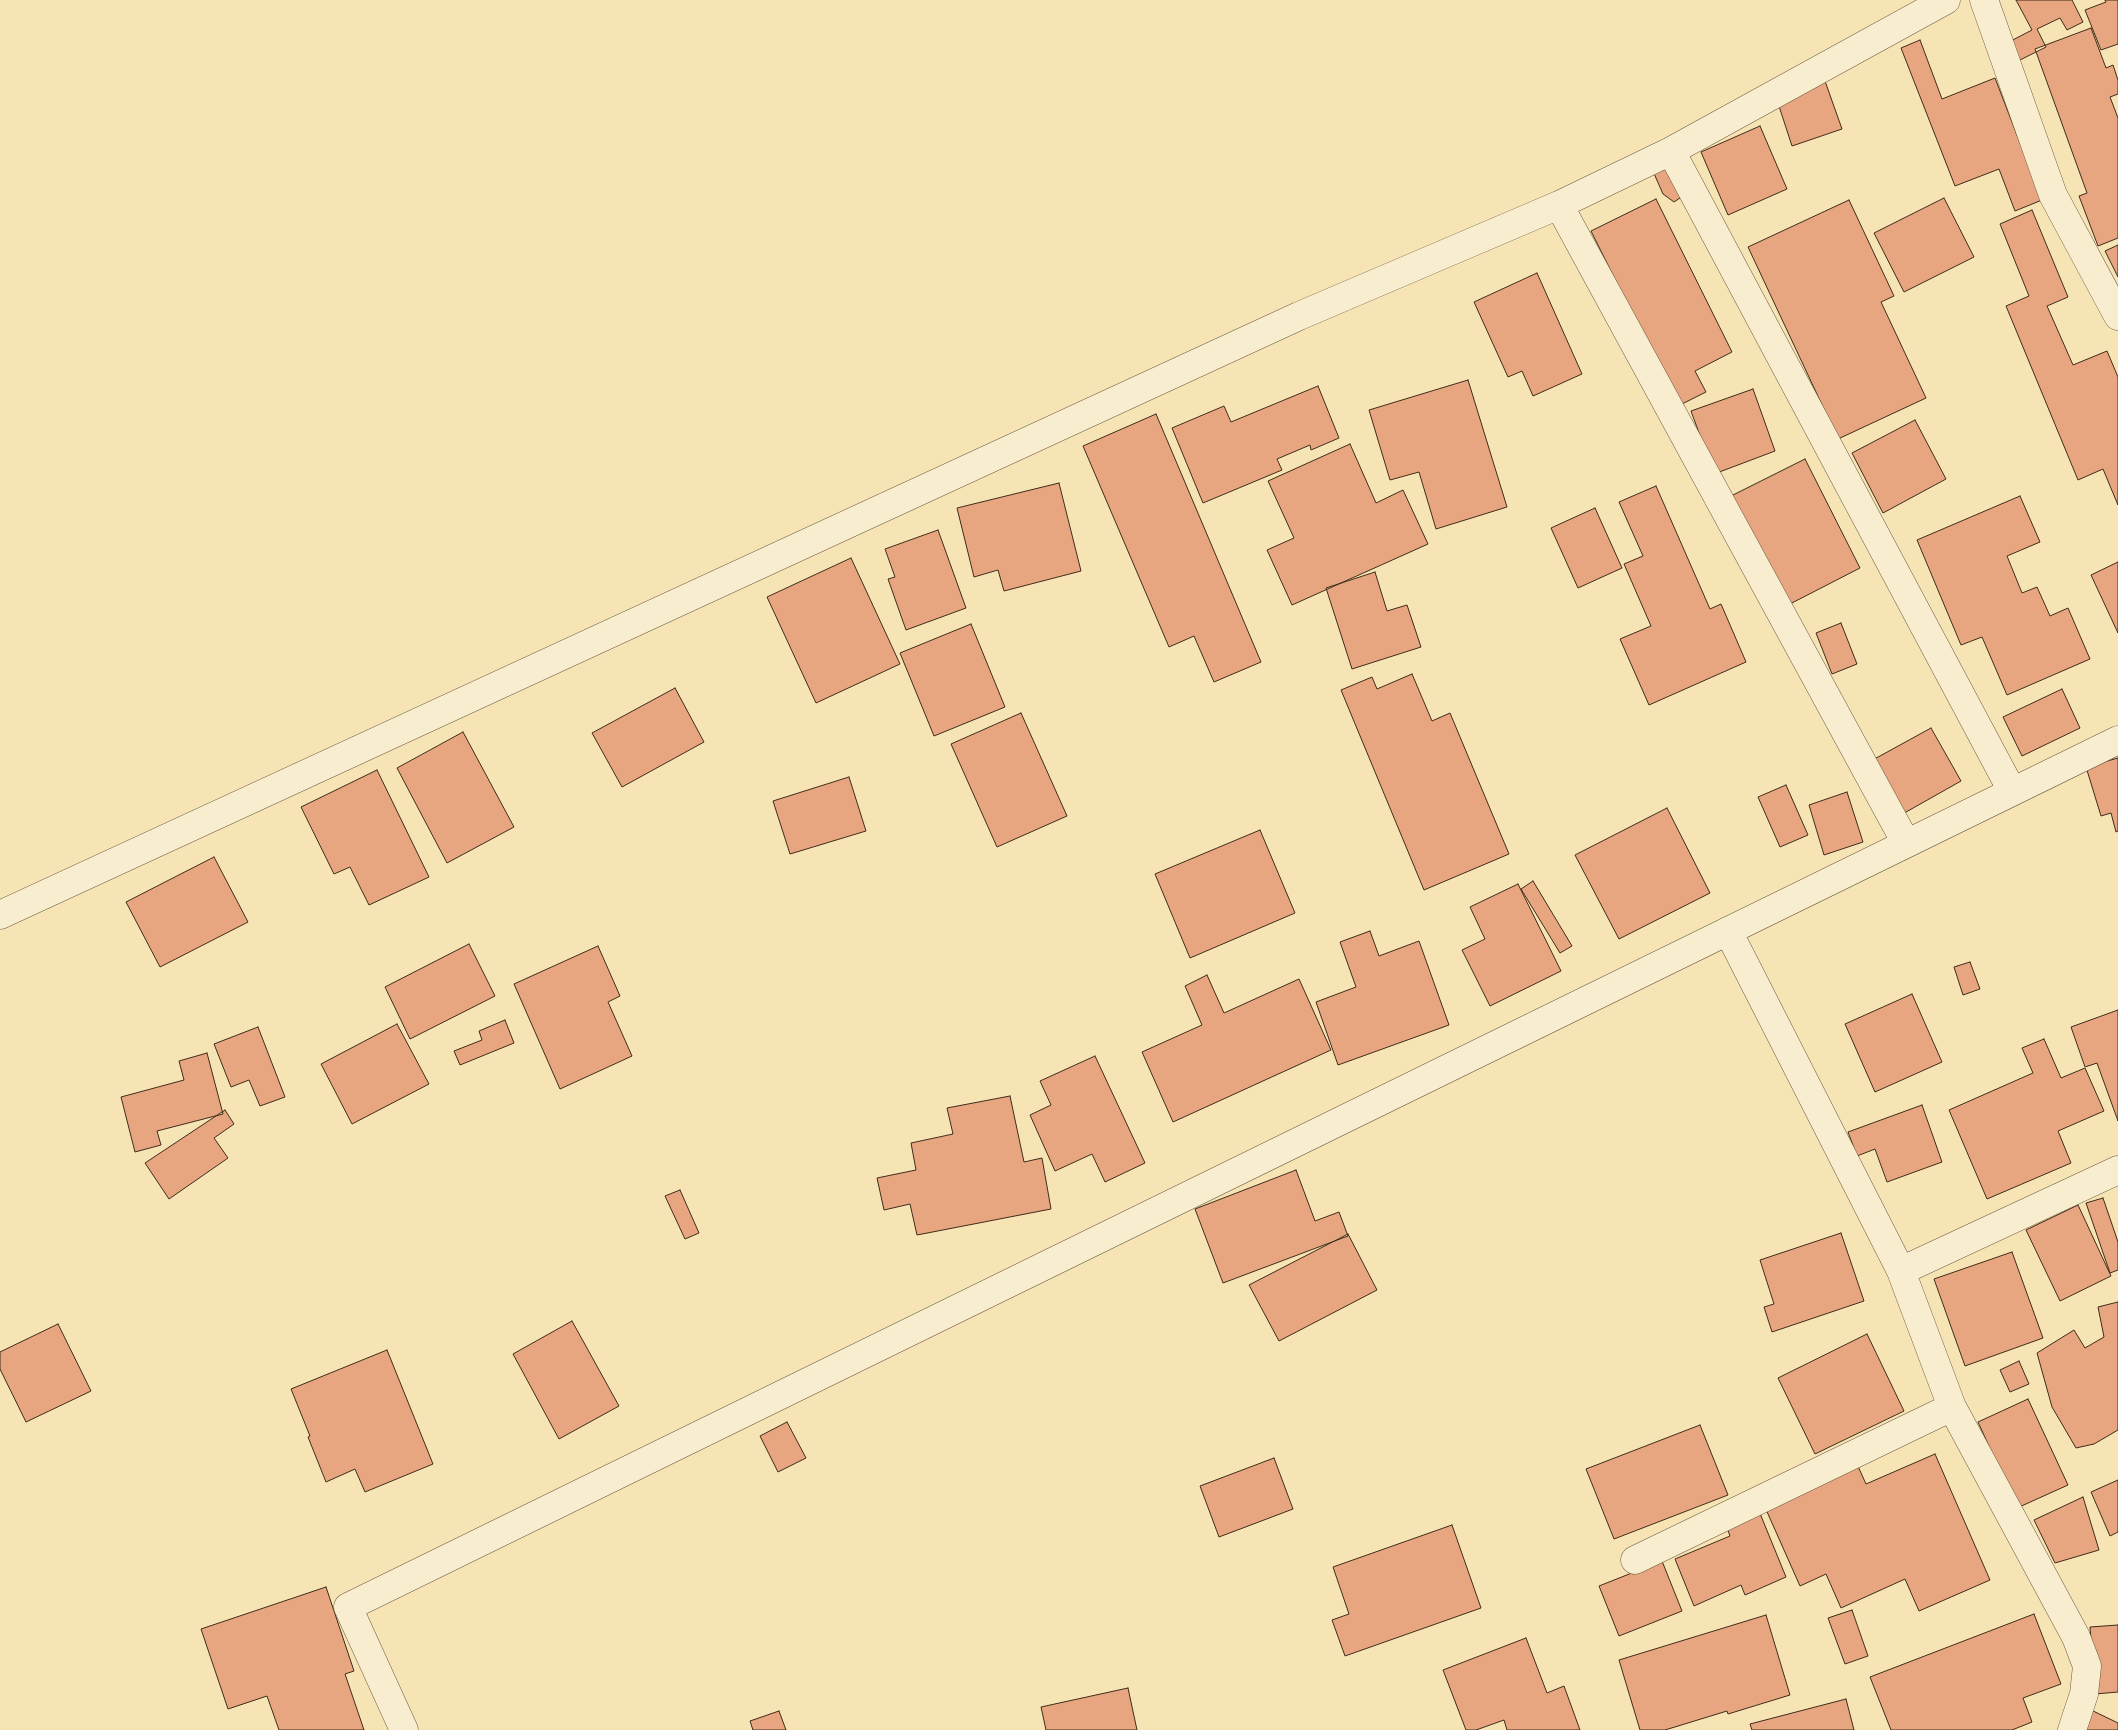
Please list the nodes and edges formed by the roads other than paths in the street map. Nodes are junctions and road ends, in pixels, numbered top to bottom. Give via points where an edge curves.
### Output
1 (1946, 0) edge
2 (1984, 0) edge
3 (1671, 151) junction
4 (1559, 205) junction
5 (2118, 316) edge
6 (2118, 740) edge
7 (2012, 791) junction
8 (1906, 843) junction
9 (0, 915) edge
10 (1728, 931) junction
11 (2118, 1170) edge
12 (1900, 1271) junction
13 (1952, 1407) junction
14 (1636, 1560) dead end
15 (404, 1730) edge
16 (2072, 1730) edge

1 - 3 street
2 - 5 street via 2053,196
3 - 4 street
3 - 7 street
4 - 8 street
4 - 9 street via 1290,321
6 - 7 street
7 - 8 street
8 - 10 street
10 - 12 street
10 - 15 street via 348,1607
11 - 12 street
12 - 13 street
13 - 14 street
13 - 16 street via 2076,1637 2086,1666 2084,1694

